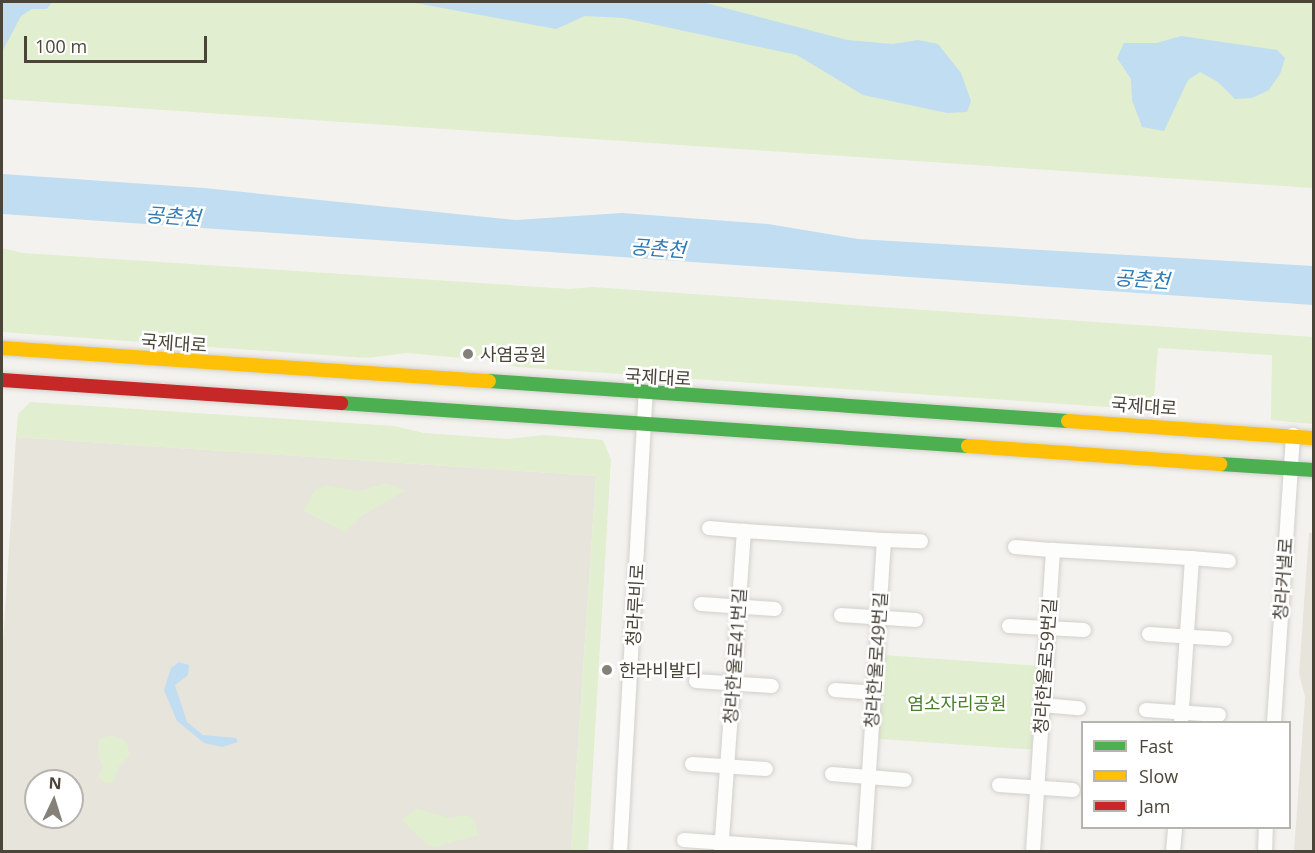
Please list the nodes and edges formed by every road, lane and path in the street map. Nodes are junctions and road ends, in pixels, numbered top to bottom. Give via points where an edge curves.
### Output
1 (2, 348) edge
2 (2, 380) edge
3 (646, 394) junction
4 (645, 425) junction
5 (1293, 435) junction
6 (1314, 438) edge
7 (1291, 467) junction
8 (1314, 470) edge
9 (709, 528) dead end
10 (744, 531) junction
11 (884, 540) junction
12 (921, 541) dead end
13 (1015, 547) dead end
14 (1053, 550) junction
15 (1192, 558) junction
16 (1229, 561) dead end
17 (701, 604) dead end
18 (738, 606) junction
19 (775, 609) dead end
20 (841, 615) dead end
21 (879, 617) junction
22 (916, 620) dead end
23 (1009, 626) dead end
24 (1047, 628) junction
25 (1084, 630) dead end
26 (1149, 634) dead end
27 (1187, 636) junction
28 (1225, 639) dead end
29 (696, 681) dead end
30 (733, 683) junction
31 (772, 686) dead end
32 (835, 690) dead end
33 (874, 693) junction
34 (1042, 705) junction
35 (1079, 708) dead end
36 (1146, 710) dead end
37 (1219, 715) dead end
38 (1182, 718) edge
39 (1274, 721) edge
40 (692, 764) dead end
41 (727, 767) junction
42 (766, 769) dead end
43 (832, 774) dead end
44 (869, 777) junction
45 (905, 780) dead end
46 (999, 785) dead end
47 (1037, 787) junction
48 (1073, 790) dead end
49 (1175, 829) edge
50 (1266, 829) edge
51 (684, 840) dead end
52 (722, 847) edge
53 (620, 852) edge
54 (852, 852) edge
55 (864, 852) edge
56 (1033, 852) edge
57 (1173, 852) edge
58 (1265, 852) edge

1 - 3 main road, 국제대로
2 - 4 main road
3 - 4 street, 청라루비로
3 - 5 main road, 국제대로
4 - 7 main road
4 - 53 street, 청라루비로
5 - 6 main road, 국제대로
5 - 7 street, 청라커낼로
7 - 8 main road
7 - 39 street, 청라커낼로
9 - 10 street
10 - 11 street
10 - 18 street, 청라한울로41번길
11 - 12 street
11 - 21 street, 청라한울로49번길
13 - 14 street
14 - 15 street
14 - 24 street, 청라한울로59번길
15 - 16 street
15 - 27 street
17 - 18 street
18 - 19 street
18 - 30 street, 청라한울로41번길
20 - 21 street
21 - 22 street
21 - 33 street, 청라한울로49번길
23 - 24 street
24 - 25 street
24 - 34 street, 청라한울로59번길
26 - 27 street
27 - 28 street
27 - 38 street
29 - 30 street
30 - 31 street
30 - 41 street, 청라한울로41번길
32 - 33 street
33 - 44 street, 청라한울로49번길
34 - 35 street
34 - 47 street, 청라한울로59번길
36 - 38 street
37 - 38 street
40 - 41 street
41 - 42 street
41 - 52 street, 청라한울로41번길
43 - 44 street
44 - 45 street
44 - 55 street, 청라한울로49번길
46 - 47 street
47 - 48 street
47 - 56 street, 청라한울로59번길
49 - 57 street
50 - 58 street
51 - 52 street
52 - 54 street

